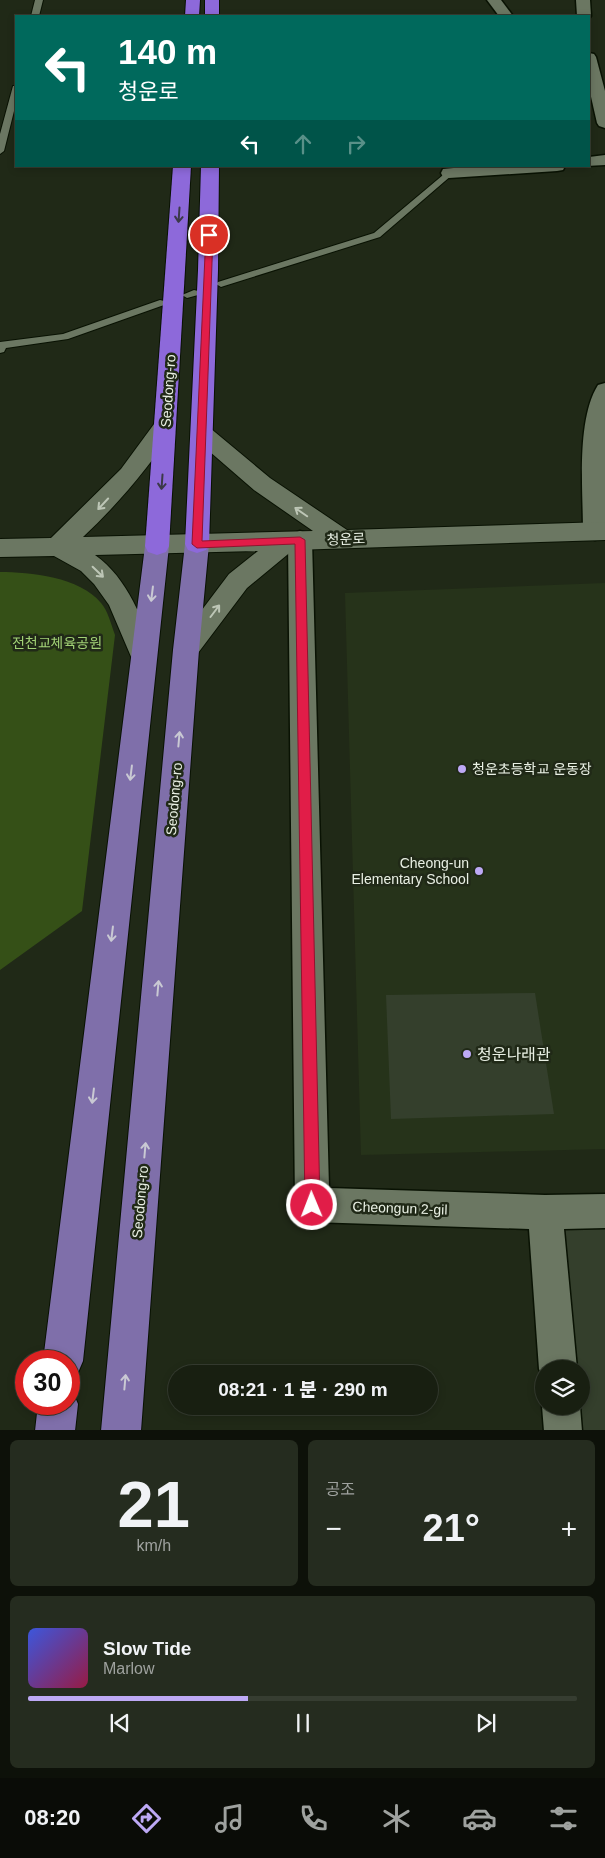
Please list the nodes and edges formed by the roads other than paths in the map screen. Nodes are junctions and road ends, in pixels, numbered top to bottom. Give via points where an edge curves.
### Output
1 (39, 0) edge
2 (193, 0) edge
3 (212, 0) edge
4 (494, 0) edge
5 (583, 0) edge
6 (34, 15) edge
7 (192, 15) edge
8 (212, 15) edge
9 (505, 15) edge
10 (584, 15) edge
11 (590, 61) edge
12 (15, 92) edge
13 (590, 120) edge
14 (605, 124) edge
15 (0, 151) edge
16 (605, 160) edge
17 (590, 162) edge
18 (182, 167) edge
19 (210, 167) edge
20 (539, 167) edge
21 (449, 172) joint
22 (221, 284) dead end
23 (160, 304) dead end
24 (0, 350) edge
25 (605, 390) edge
26 (165, 425) junction
27 (202, 433) junction
28 (600, 531) edge
29 (342, 539) junction
30 (294, 541) junction
31 (197, 544) junction
32 (157, 546) junction
33 (57, 547) junction
34 (0, 548) edge
35 (186, 650) junction
36 (144, 658) junction
37 (605, 1211) edge
38 (545, 1212) junction
39 (64, 1350) edge
40 (557, 1360) edge
41 (57, 1415) edge
42 (562, 1415) edge
43 (55, 1430) edge
44 (121, 1430) edge
45 (563, 1430) edge

1 - 6 lane
2 - 7 highway
3 - 8 highway
4 - 9 street
5 - 10 street
11 - 14 street
12 - 15 lane
13 - 14 street
16 - 17 street
18 -> 26 highway, Seodong-ro
19 - 27 highway, Seodong-ro
20 - 21 street
21 - 22 lane via 377,235
23 - 24 lane via 64,337 1,345
25 - 28 street via 595,439
26 -> 32 highway, Seodong-ro
26 -> 33 street via 151,449 124,482
29 -> 27 street via 262,484
27 - 31 highway, Seodong-ro
28 - 29 street, 청운로
29 - 30 street, 청운로
30 - 31 street, 청운로
35 -> 30 street via 238,582
30 - 38 street, Cheongun 2-gil via 312,1205
31 - 32 street, 청운로
31 - 35 main road, Seodong-ro
32 - 33 street, 청운로
32 -> 36 main road, Seodong-ro
33 - 34 street, 청운로
33 -> 36 street via 93,567 106,580 128,617
44 -> 35 main road, Seodong-ro
36 -> 39 main road, Seodong-ro
37 - 38 street
38 - 40 street
41 - 43 main road
42 - 45 street

